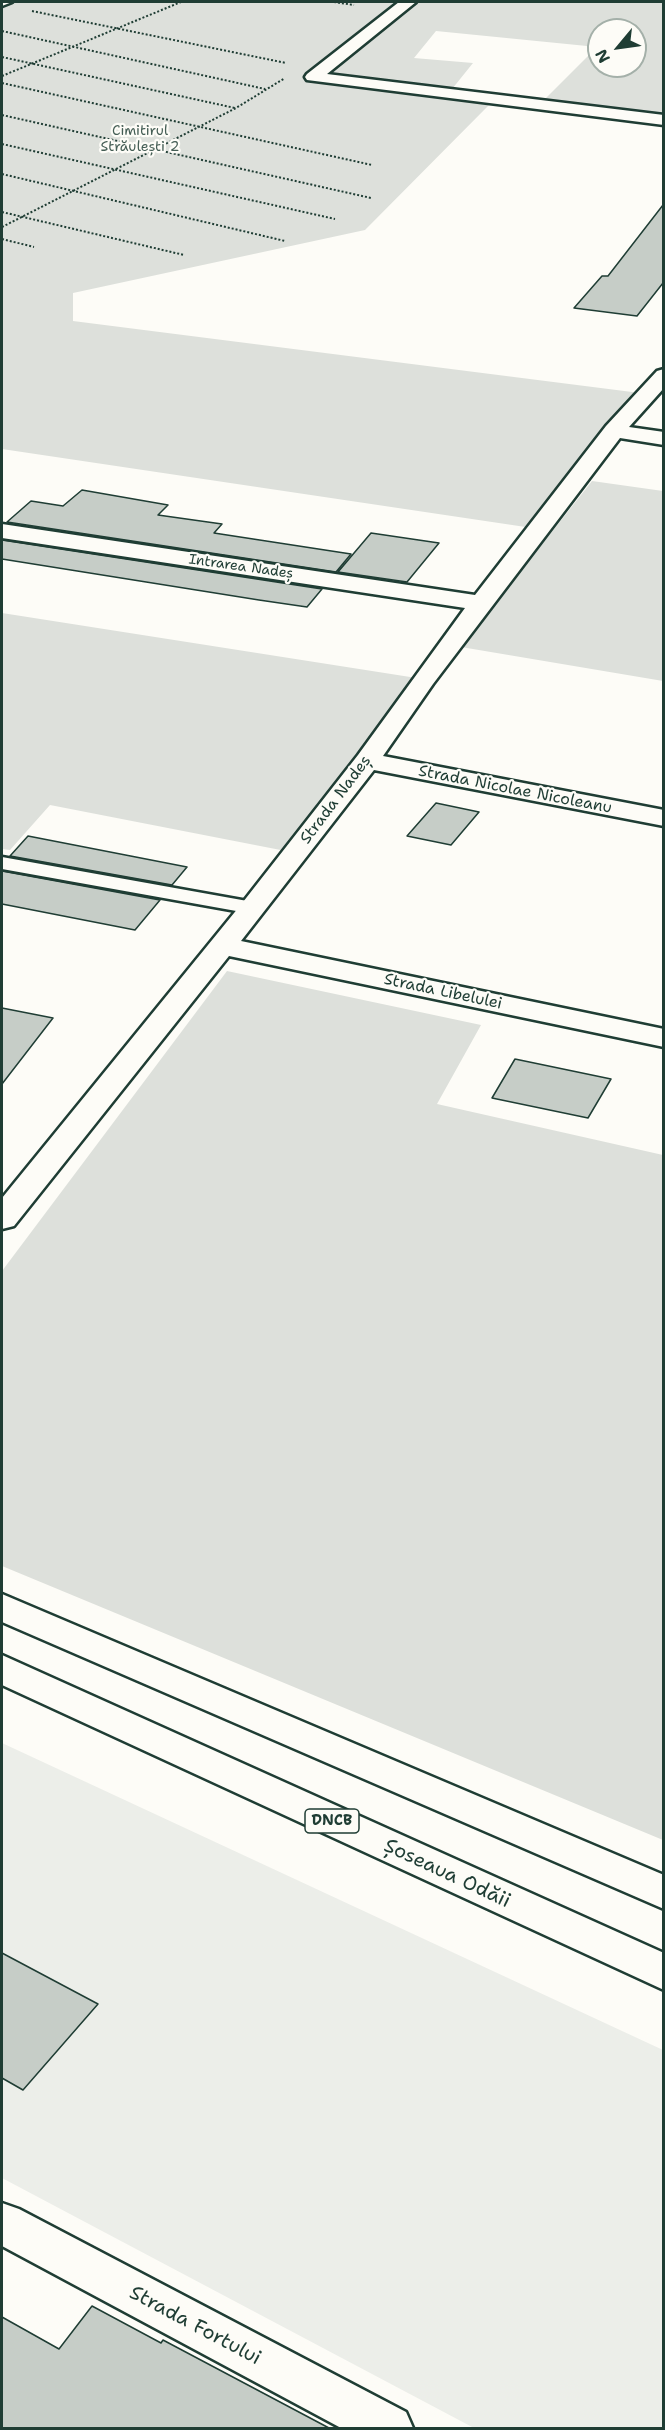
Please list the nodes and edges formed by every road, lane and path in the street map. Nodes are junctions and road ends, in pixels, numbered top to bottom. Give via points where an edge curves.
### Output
1 (7, 2) edge
2 (181, 2) edge
3 (334, 2) edge
4 (408, 2) edge
5 (2, 3) edge
6 (356, 6) dead end
7 (24, 10) dead end
8 (116, 28) junction
9 (2, 31) edge
10 (71, 47) junction
11 (2, 57) edge
12 (31, 64) junction
13 (293, 65) dead end
14 (2, 76) edge
15 (285, 78) dead end
16 (2, 83) edge
17 (266, 89) junction
18 (236, 108) junction
19 (2, 115) edge
20 (663, 120) edge
21 (199, 127) junction
22 (2, 144) edge
23 (154, 149) junction
24 (372, 165) dead end
25 (116, 170) junction
26 (2, 174) edge
27 (74, 191) junction
28 (371, 198) dead end
29 (2, 212) edge
30 (25, 217) junction
31 (335, 219) dead end
32 (2, 227) edge
33 (2, 239) edge
34 (285, 241) dead end
35 (34, 247) dead end
36 (184, 255) dead end
37 (663, 375) edge
38 (614, 432) junction
39 (663, 439) edge
40 (2, 531) edge
41 (481, 603) junction
42 (367, 762) junction
43 (663, 818) edge
44 (2, 863) edge
45 (253, 908) junction
46 (222, 946) junction
47 (663, 1038) edge
48 (2, 1219) edge
49 (2, 1607) edge
50 (2, 1669) edge
51 (663, 1893) edge
52 (663, 1973) edge
53 (2, 2223) edge
54 (388, 2428) edge

1 - 5 lane
2 - 8 path
3 - 6 path
4 - 20 street via 313,77
7 - 8 path
8 - 10 path
8 - 13 path
9 - 10 path
10 - 12 path
10 - 17 path
11 - 12 path
12 - 14 path
12 - 18 path
15 - 17 path
16 - 21 path
17 - 18 path
18 - 21 path
19 - 23 path
21 - 23 path
21 - 24 path
22 - 25 path
23 - 25 path
23 - 28 path
25 - 27 path
25 - 31 path
26 - 27 path
27 - 30 path
27 - 34 path
29 - 30 path
30 - 32 path
30 - 36 path
33 - 35 path
37 - 38 street, Strada Nadeș
38 - 39 street
38 - 41 street, Strada Nadeș
40 - 41 street, Intrarea Nadeș
41 - 42 street, Strada Nadeș
42 - 43 street, Strada Nicolae Nicoleanu
42 - 45 street, Strada Nadeș
44 - 45 lane
45 - 46 street, Strada Nadeș
46 - 47 street, Strada Libelulei
46 - 48 street, Strada Nadeș
49 - 51 street
50 - 52 street, Șoseaua Odăii / DNCB
53 - 54 street, Strada Fortului

